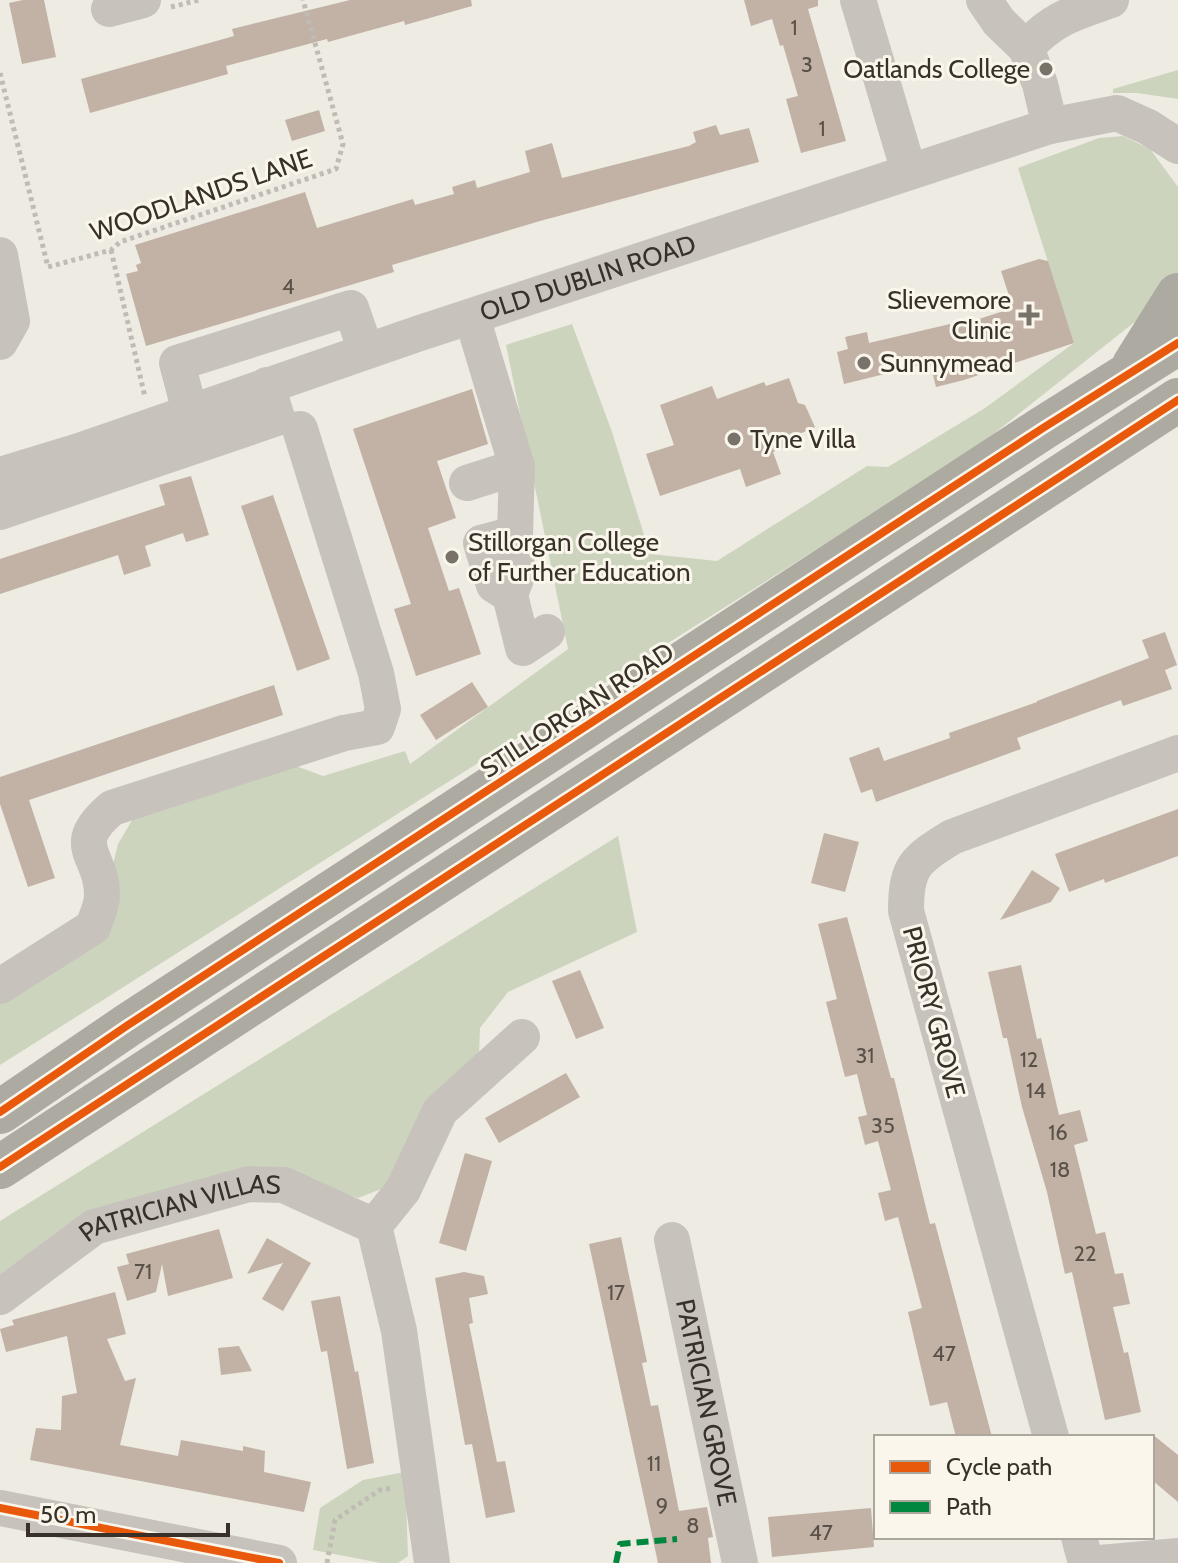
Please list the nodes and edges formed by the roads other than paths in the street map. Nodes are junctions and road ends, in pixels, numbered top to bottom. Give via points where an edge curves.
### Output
1 (858, 0) edge
2 (984, 0) edge
3 (1111, 0) edge
4 (1034, 26) edge
5 (1050, 126) junction
6 (1177, 144) edge
7 (909, 172) junction
8 (0, 255) edge
9 (1178, 295) edge
10 (472, 317) junction
11 (0, 342) edge
12 (1178, 343) edge
13 (366, 351) junction
14 (1128, 374) junction
15 (267, 385) junction
16 (1178, 400) edge
17 (190, 412) junction
18 (300, 429) dead end
19 (517, 467) junction
20 (0, 475) edge
21 (467, 483) dead end
22 (0, 512) edge
23 (524, 647) dead end
24 (1178, 753) edge
25 (0, 986) edge
26 (522, 1037) dead end
27 (0, 1112) edge
28 (0, 1167) edge
29 (374, 1226) junction
30 (672, 1240) dead end
31 (0, 1297) edge
32 (1050, 1435) edge
33 (0, 1508) edge
34 (1080, 1539) edge
35 (1178, 1556) edge
36 (279, 1563) edge
37 (432, 1563) edge
38 (740, 1563) edge
39 (1086, 1563) edge
40 (1100, 1563) edge

1 - 7 street
2 - 4 street via 999,22
3 - 4 street
4 - 5 street
5 - 6 street, OLD DUBLIN ROAD via 1117,113
5 - 7 street, OLD DUBLIN ROAD
7 - 10 street, OLD DUBLIN ROAD
8 - 11 street via 12,321
9 - 14 highway
10 - 13 street, OLD DUBLIN ROAD
10 - 19 street
12 - 14 highway, STILLORGAN ROAD
13 - 15 street, OLD DUBLIN ROAD
13 - 17 street via 351,308 177,363
14 - 27 highway, STILLORGAN ROAD
15 - 17 street, OLD DUBLIN ROAD
15 - 22 street via 277,418
16 - 28 highway
17 - 20 street, OLD DUBLIN ROAD
18 - 25 street via 376,673 383,709 377,727 112,808 94,824 88,849 102,896 93,927
19 - 21 street
19 - 23 street via 517,576 510,595
24 - 32 street, PRIORY GROVE via 952,837 922,855 906,882 906,911
26 - 29 street via 440,1111 403,1190
29 - 31 street, PATRICIAN VILLAS via 284,1185 249,1184 94,1227
29 - 37 street via 399,1331
30 - 38 street, PATRICIAN GROVE
33 - 36 street
34 - 39 street
35 - 40 street

